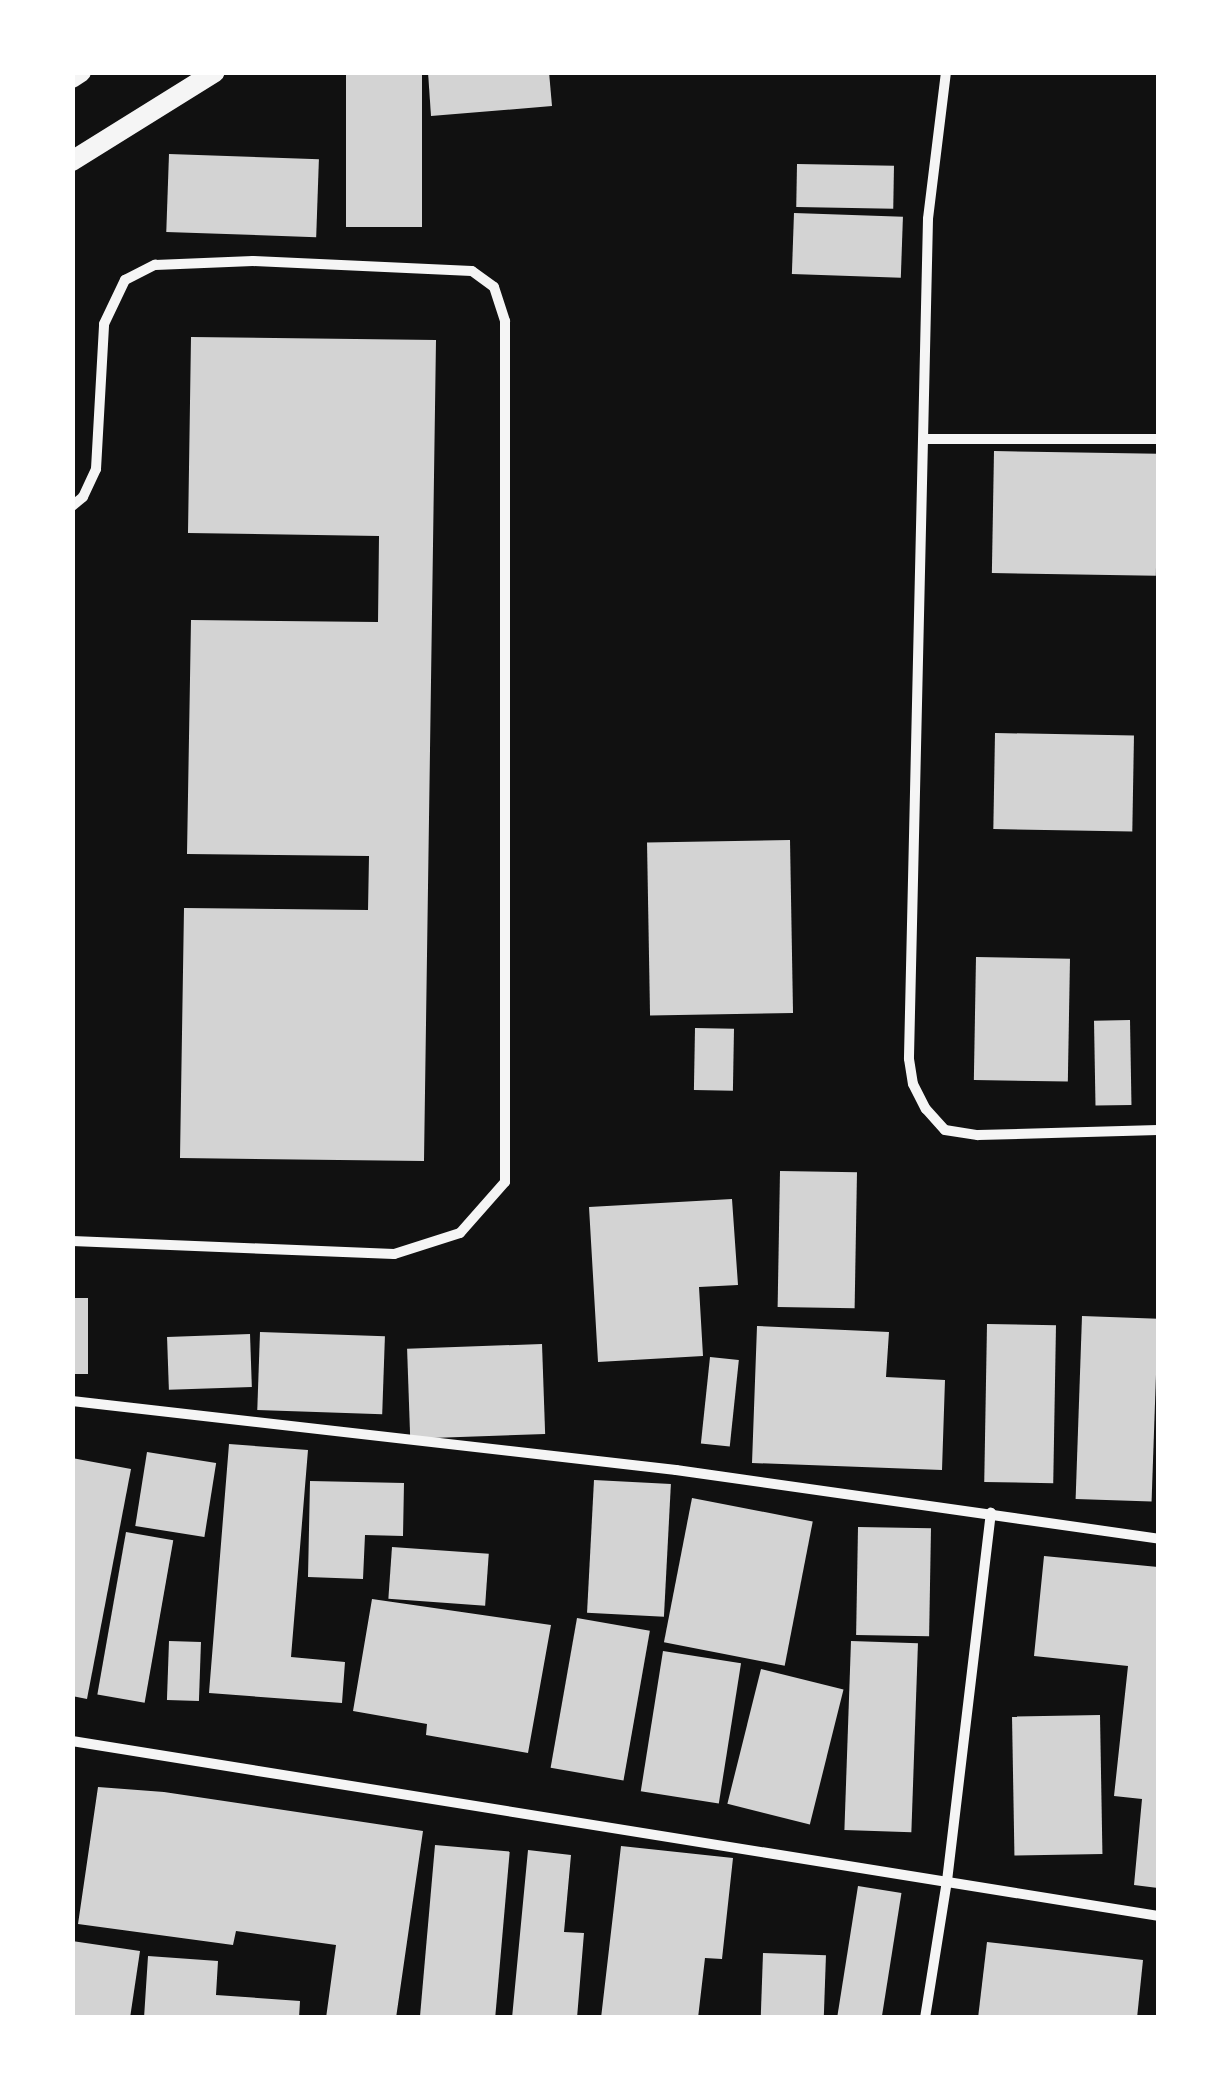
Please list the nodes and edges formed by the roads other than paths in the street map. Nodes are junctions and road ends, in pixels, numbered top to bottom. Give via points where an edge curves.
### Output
1 (80, 72) edge
2 (215, 72) edge
3 (946, 72) edge
4 (72, 78) edge
5 (72, 161) edge
6 (926, 439) junction
7 (1158, 439) edge
8 (72, 506) edge
9 (1158, 1130) edge
10 (72, 1241) edge
11 (72, 1401) edge
12 (991, 1514) junction
13 (1158, 1539) edge
14 (72, 1741) edge
15 (946, 1880) junction
16 (1158, 1916) edge
17 (924, 2018) edge

1 - 4 main road
2 - 5 main road
3 - 6 street via 928,219
6 - 7 street
6 - 9 street via 912,1084 946,1130
8 - 10 street via 84,497 96,469 104,324 125,280 154,265 253,261 472,271 494,288 504,321 504,1182 460,1234 394,1254
11 - 12 street via 676,1470
12 - 13 street
12 - 15 street
14 - 15 street
15 - 16 street
15 - 17 street

